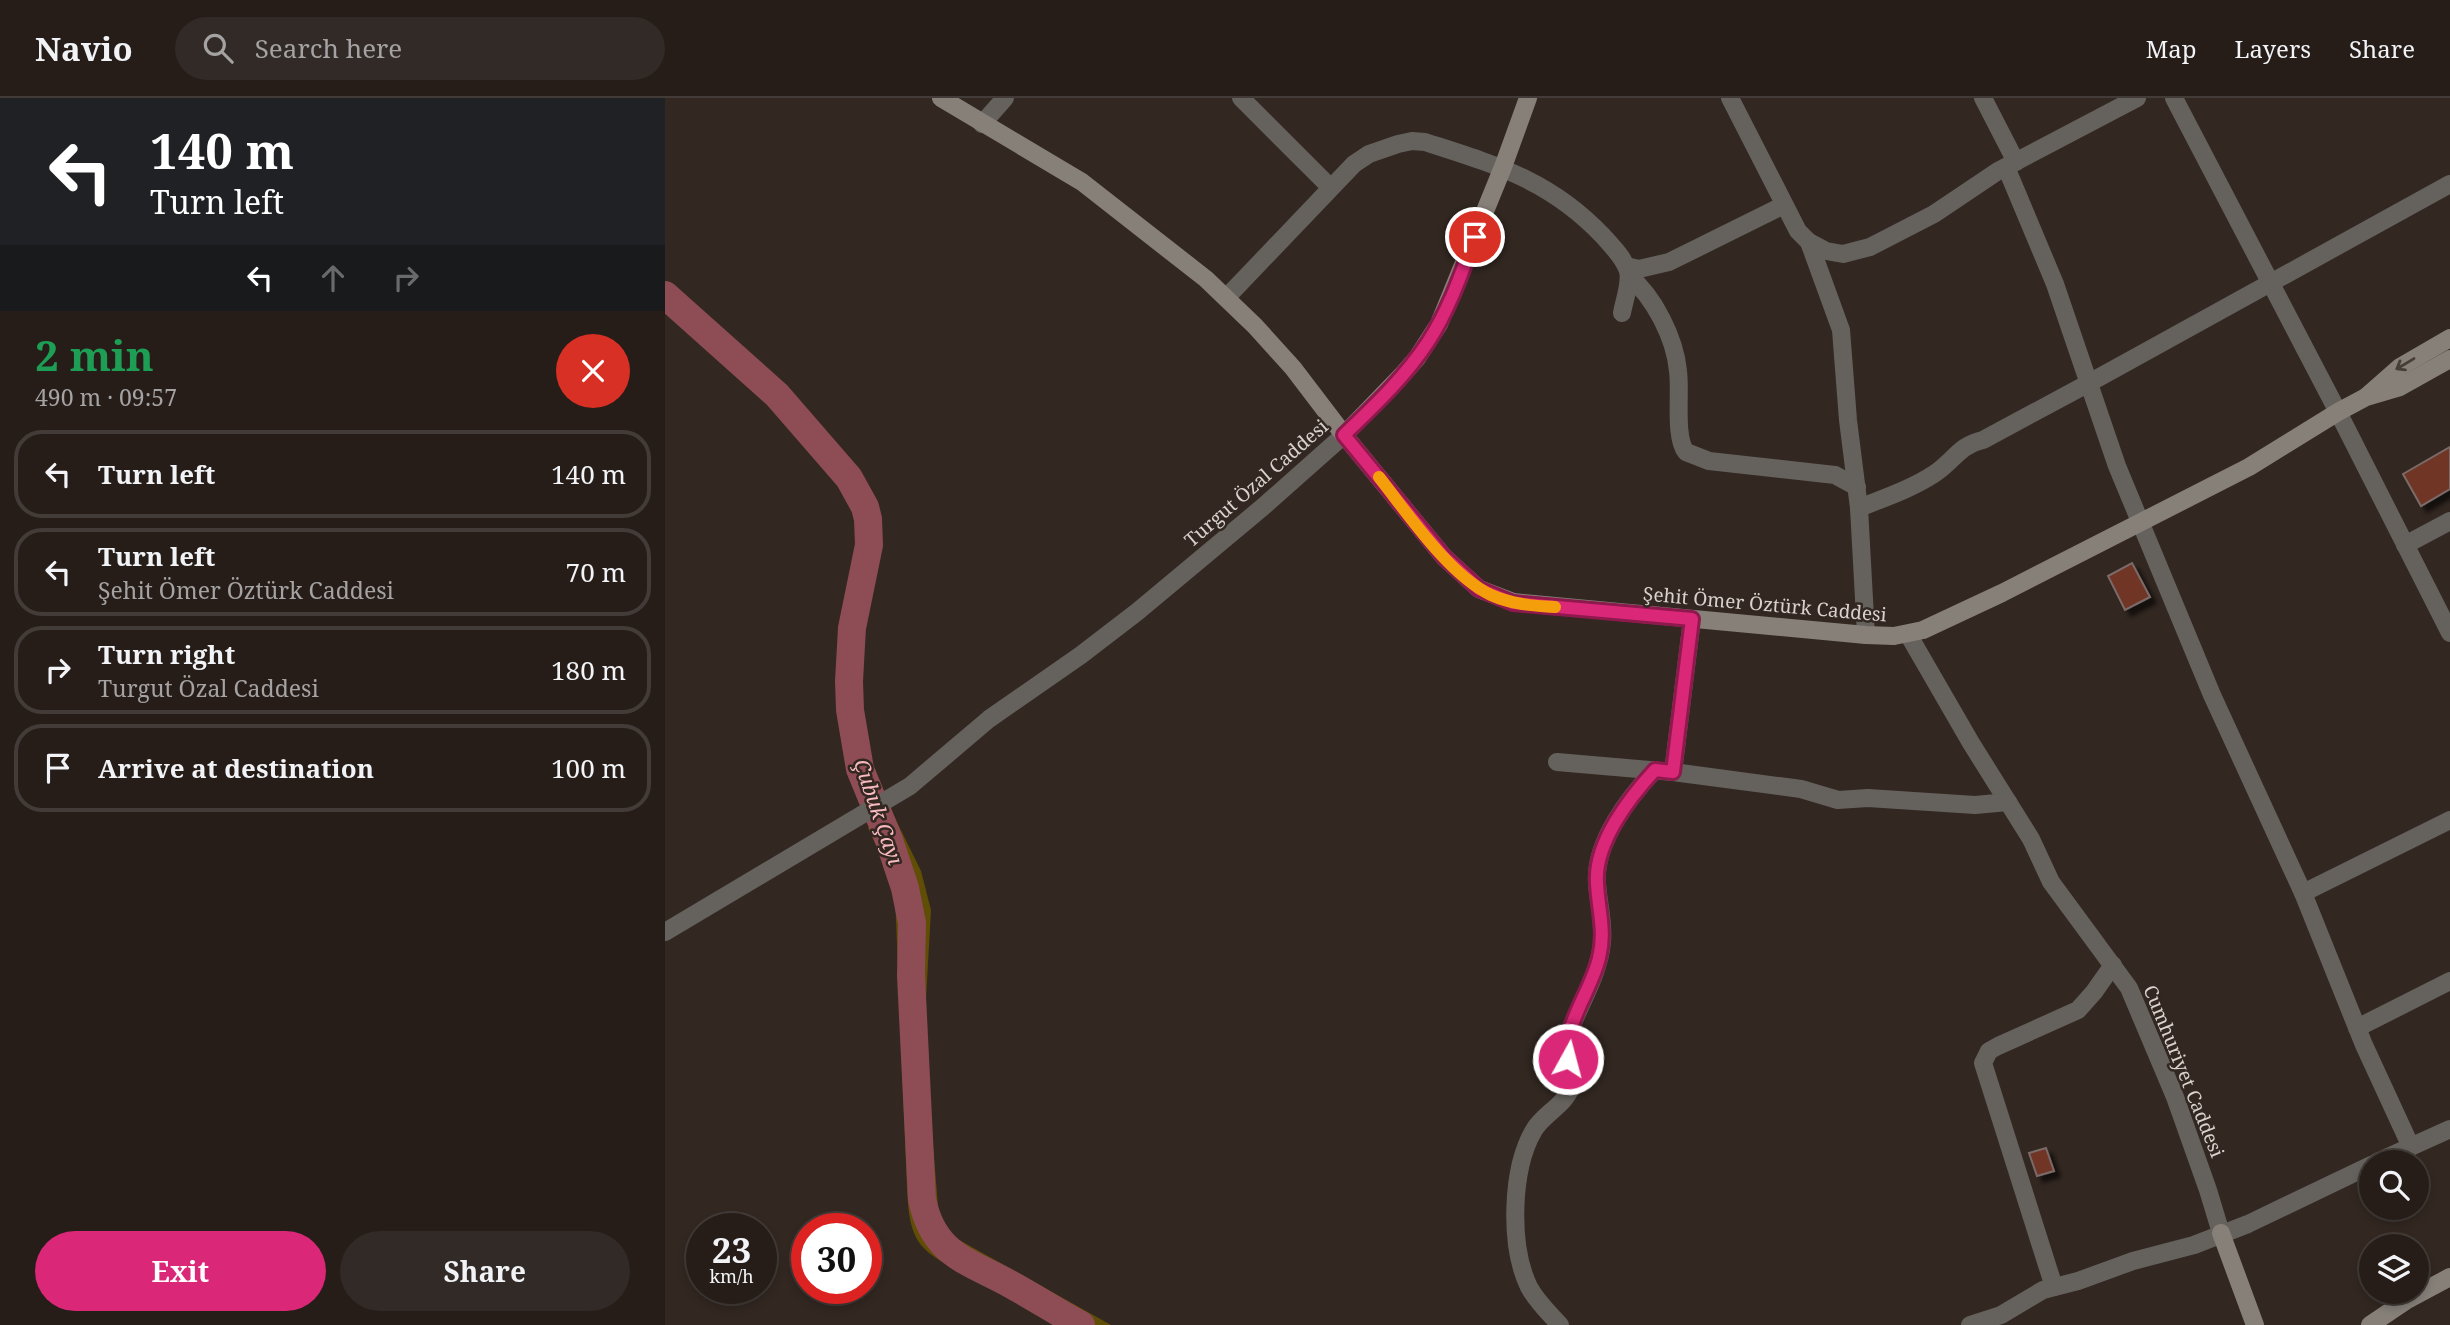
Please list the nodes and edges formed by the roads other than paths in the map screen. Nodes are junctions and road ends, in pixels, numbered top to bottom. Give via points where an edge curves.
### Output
1 (941, 98) edge
2 (1005, 98) edge
3 (1241, 98) edge
4 (1528, 98) edge
5 (1730, 98) edge
6 (1983, 98) edge
7 (2137, 98) edge
8 (2173, 98) edge
9 (982, 124) junction
10 (2011, 164) junction
11 (1503, 167) junction
12 (2450, 184) edge
13 (1330, 187) junction
14 (1784, 205) junction
15 (1809, 242) junction
16 (1627, 271) junction
17 (2270, 283) junction
18 (1226, 298) junction
19 (1622, 313) dead end
20 (2450, 338) edge
21 (2450, 359) edge
22 (2089, 383) junction
23 (2366, 397) junction
24 (2338, 412) junction
25 (1344, 435) junction
26 (1857, 487) junction
27 (1859, 508) junction
28 (2450, 521) edge
29 (2142, 522) junction
30 (2405, 545) junction
31 (1692, 619) junction
32 (2450, 633) edge
33 (1908, 634) junction
34 (1865, 635) junction
35 (1557, 762) dead end
36 (1664, 771) junction
37 (2008, 802) junction
38 (2450, 820) edge
39 (2304, 893) junction
40 (665, 932) edge
41 (2113, 965) junction
42 (2450, 981) edge
43 (2357, 1027) junction
44 (2450, 1129) edge
45 (2410, 1147) junction
46 (2403, 1150) edge
47 (2359, 1171) edge
48 (2221, 1233) junction
49 (2450, 1277) edge
50 (2054, 1287) junction
51 (1560, 1325) edge
52 (1970, 1325) edge
53 (2255, 1325) edge
54 (2370, 1325) edge

1 - 9 street, Şehit Ömer Öztürk Caddesi
2 - 9 street
3 - 13 street
4 - 11 street, Turgut Özal Caddesi
5 - 14 street
6 - 10 street
7 - 10 street
8 - 17 street
9 - 18 street, Şehit Ömer Öztürk Caddesi via 1081,182
10 - 15 street via 1934,214 1870,247 1843,254
10 - 22 street
11 - 13 street via 1412,141 1369,154
11 - 16 street via 1565,202 1597,230
11 - 25 street, Turgut Özal Caddesi via 1434,332 1404,373
12 - 17 street
13 - 18 street
14 - 15 street
14 - 16 street via 1658,267
15 - 26 street via 1841,330
16 - 19 street
16 - 26 street via 1653,306 1674,353 1680,439 1686,452 1709,461 1835,475
17 - 22 street
17 - 24 street
18 - 25 street, Şehit Ömer Öztürk Caddesi via 1293,369
20 -> 23 street, Şehit Ömer Öztürk Caddesi via 2400,367
21 - 23 street, Şehit Ömer Öztürk Caddesi via 2400,387
22 - 27 street via 1965,446 1933,475
22 - 29 street
23 - 24 street, Şehit Ömer Öztürk Caddesi
24 - 29 street, Şehit Ömer Öztürk Caddesi via 2249,467
24 - 30 street
25 - 31 street, Şehit Ömer Öztürk Caddesi via 1444,557 1479,589 1513,603
25 - 40 street, Turgut Özal Caddesi via 1137,612 989,719 928,772
26 - 27 street
27 - 34 street
28 - 30 street
29 - 33 street, Şehit Ömer Öztürk Caddesi via 1938,624
29 - 39 street via 2212,695
30 - 32 street
31 - 34 street, Şehit Ömer Öztürk Caddesi
31 - 36 street
33 - 34 street, Şehit Ömer Öztürk Caddesi
33 - 37 street, Cumhuriyet Caddesi
35 - 36 street
36 - 37 street via 1801,789 1839,800
36 - 51 street via 1639,788 1608,837 1596,879 1602,943 1594,976 1567,1038 1571,1085 1568,1095 1540,1120 1519,1170 1516,1214 1522,1268 1535,1296
37 - 41 street, Cumhuriyet Caddesi via 2051,882
38 - 39 street
39 - 43 street
41 - 48 street, Cumhuriyet Caddesi via 2129,988 2175,1097
41 - 50 street via 2078,1010 1989,1051 1983,1063
42 - 43 street
43 - 45 street
44 - 45 street
45 - 46 street
47 - 48 street
48 - 50 street
48 - 53 street, Cumhuriyet Caddesi
49 - 54 street
50 - 52 street via 2001,1315

